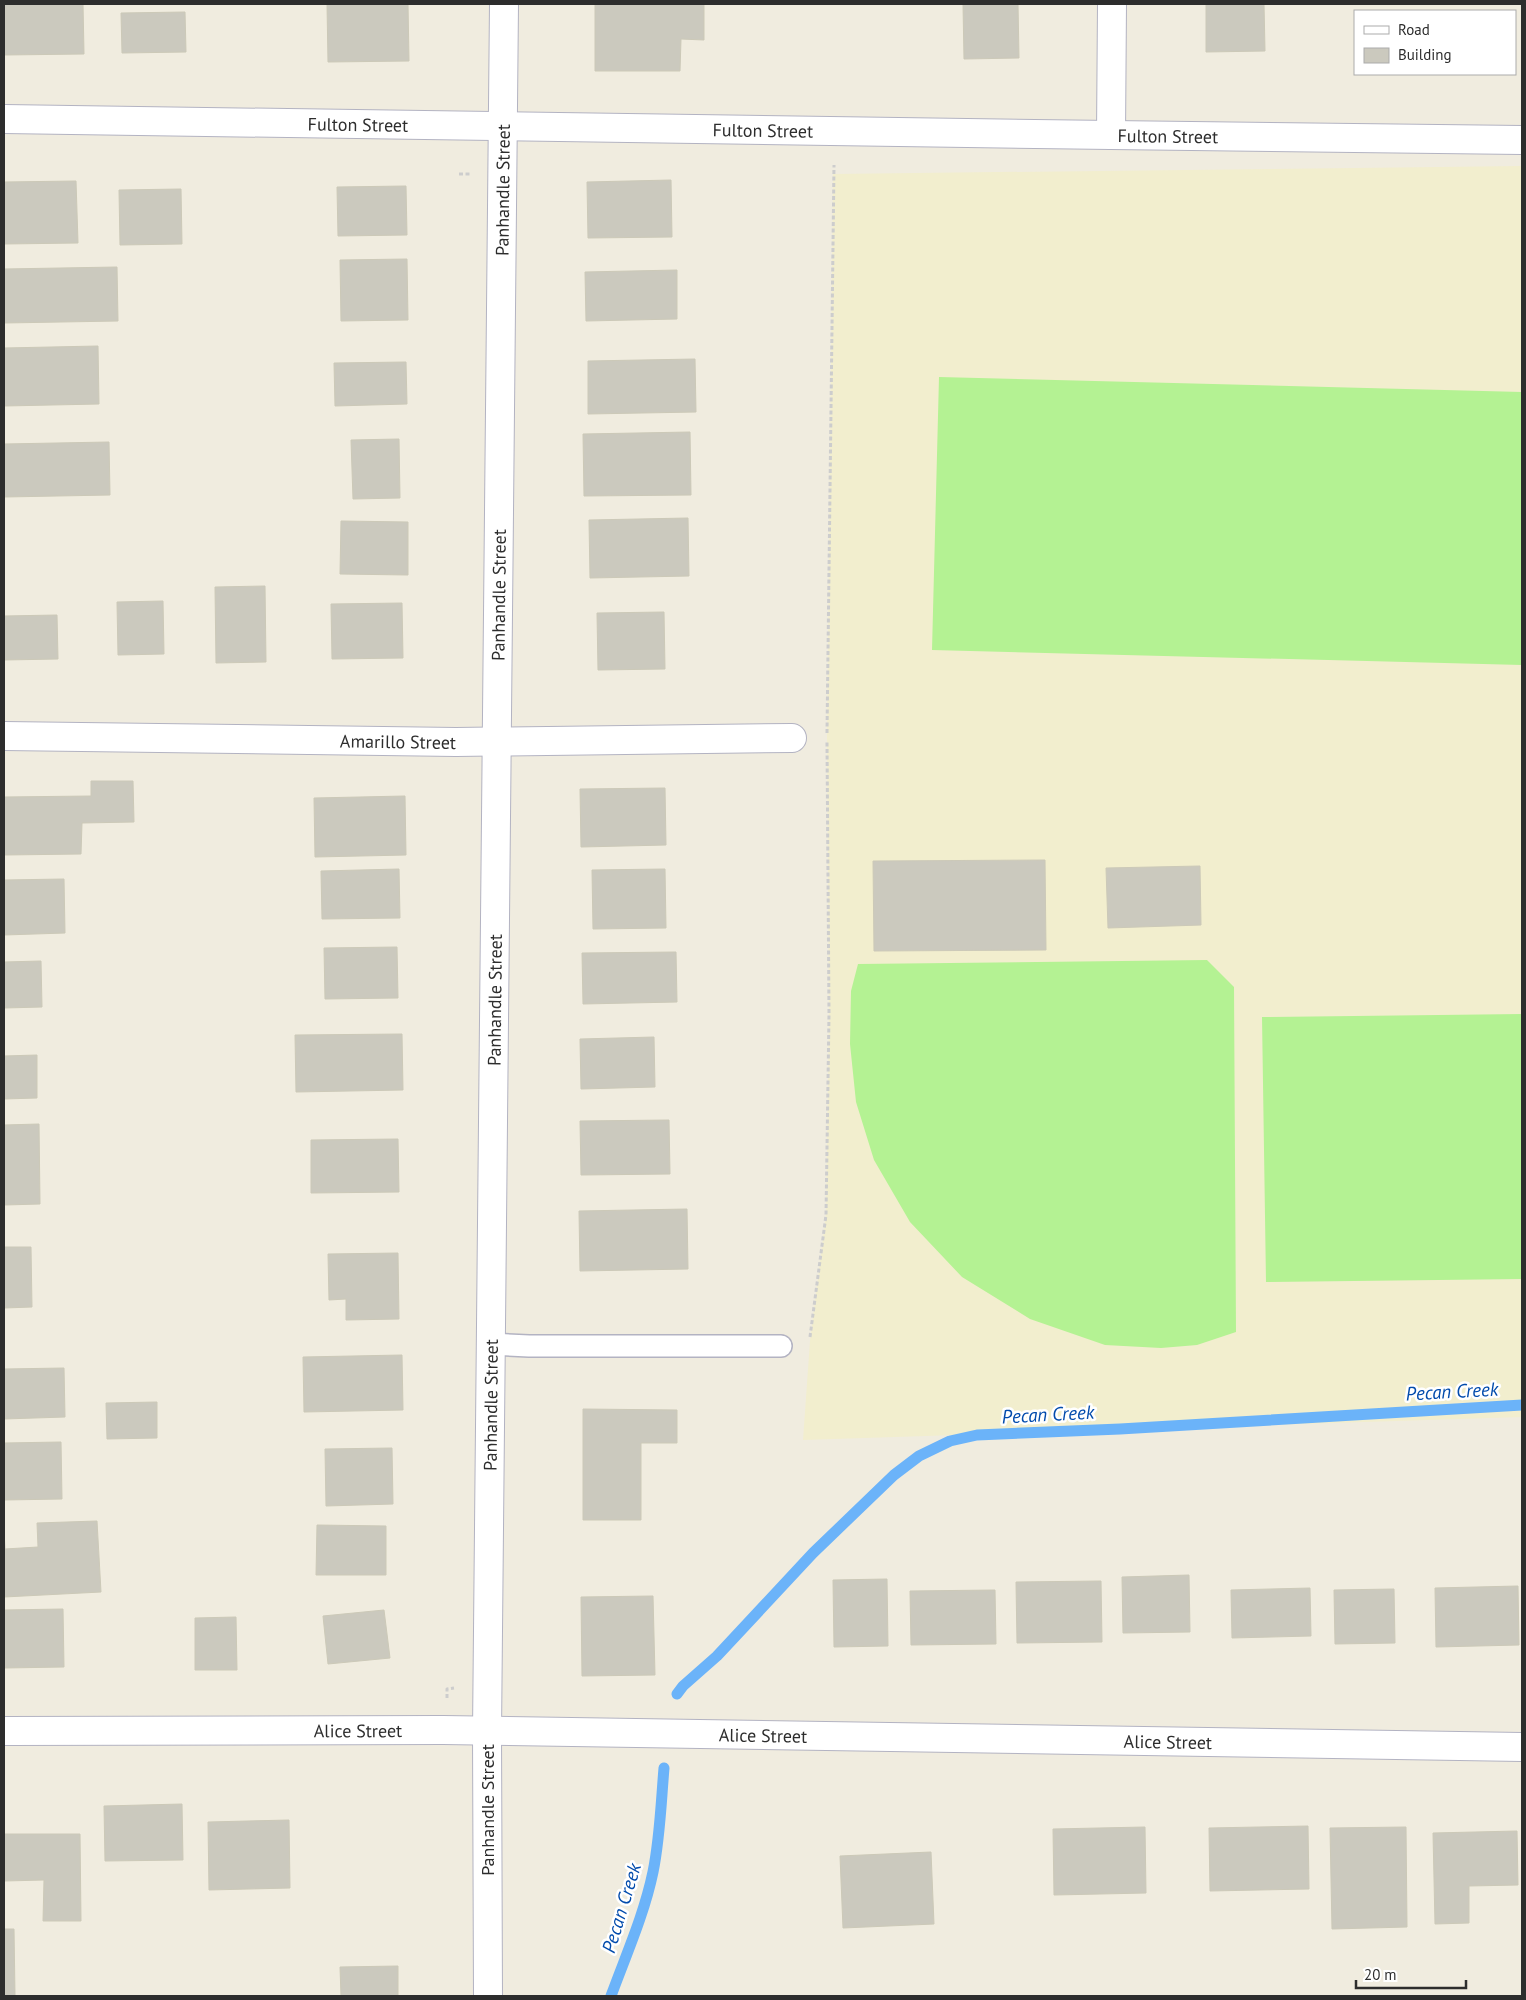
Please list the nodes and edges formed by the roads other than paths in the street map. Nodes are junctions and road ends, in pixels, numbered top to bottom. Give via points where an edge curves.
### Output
1 (504, 4) edge
2 (1112, 4) edge
3 (4, 119) edge
4 (503, 126) junction
5 (1111, 135) junction
6 (1522, 140) edge
7 (4, 736) edge
8 (792, 738) dead end
9 (497, 742) junction
10 (491, 1344) junction
11 (781, 1346) road end
12 (4, 1731) edge
13 (487, 1732) junction
14 (1522, 1747) edge
15 (488, 1996) edge

1 - 4 street, Panhandle Street
2 - 5 street
3 - 4 street, Fulton Street
4 - 5 street, Fulton Street
4 - 9 street, Panhandle Street
5 - 6 street, Fulton Street
7 - 9 street, Amarillo Street
8 - 9 street, Amarillo Street
9 - 10 street, Panhandle Street
10 - 11 lane
10 - 13 street, Panhandle Street
12 - 13 street, Alice Street
13 - 14 street, Alice Street
13 - 15 street, Panhandle Street

